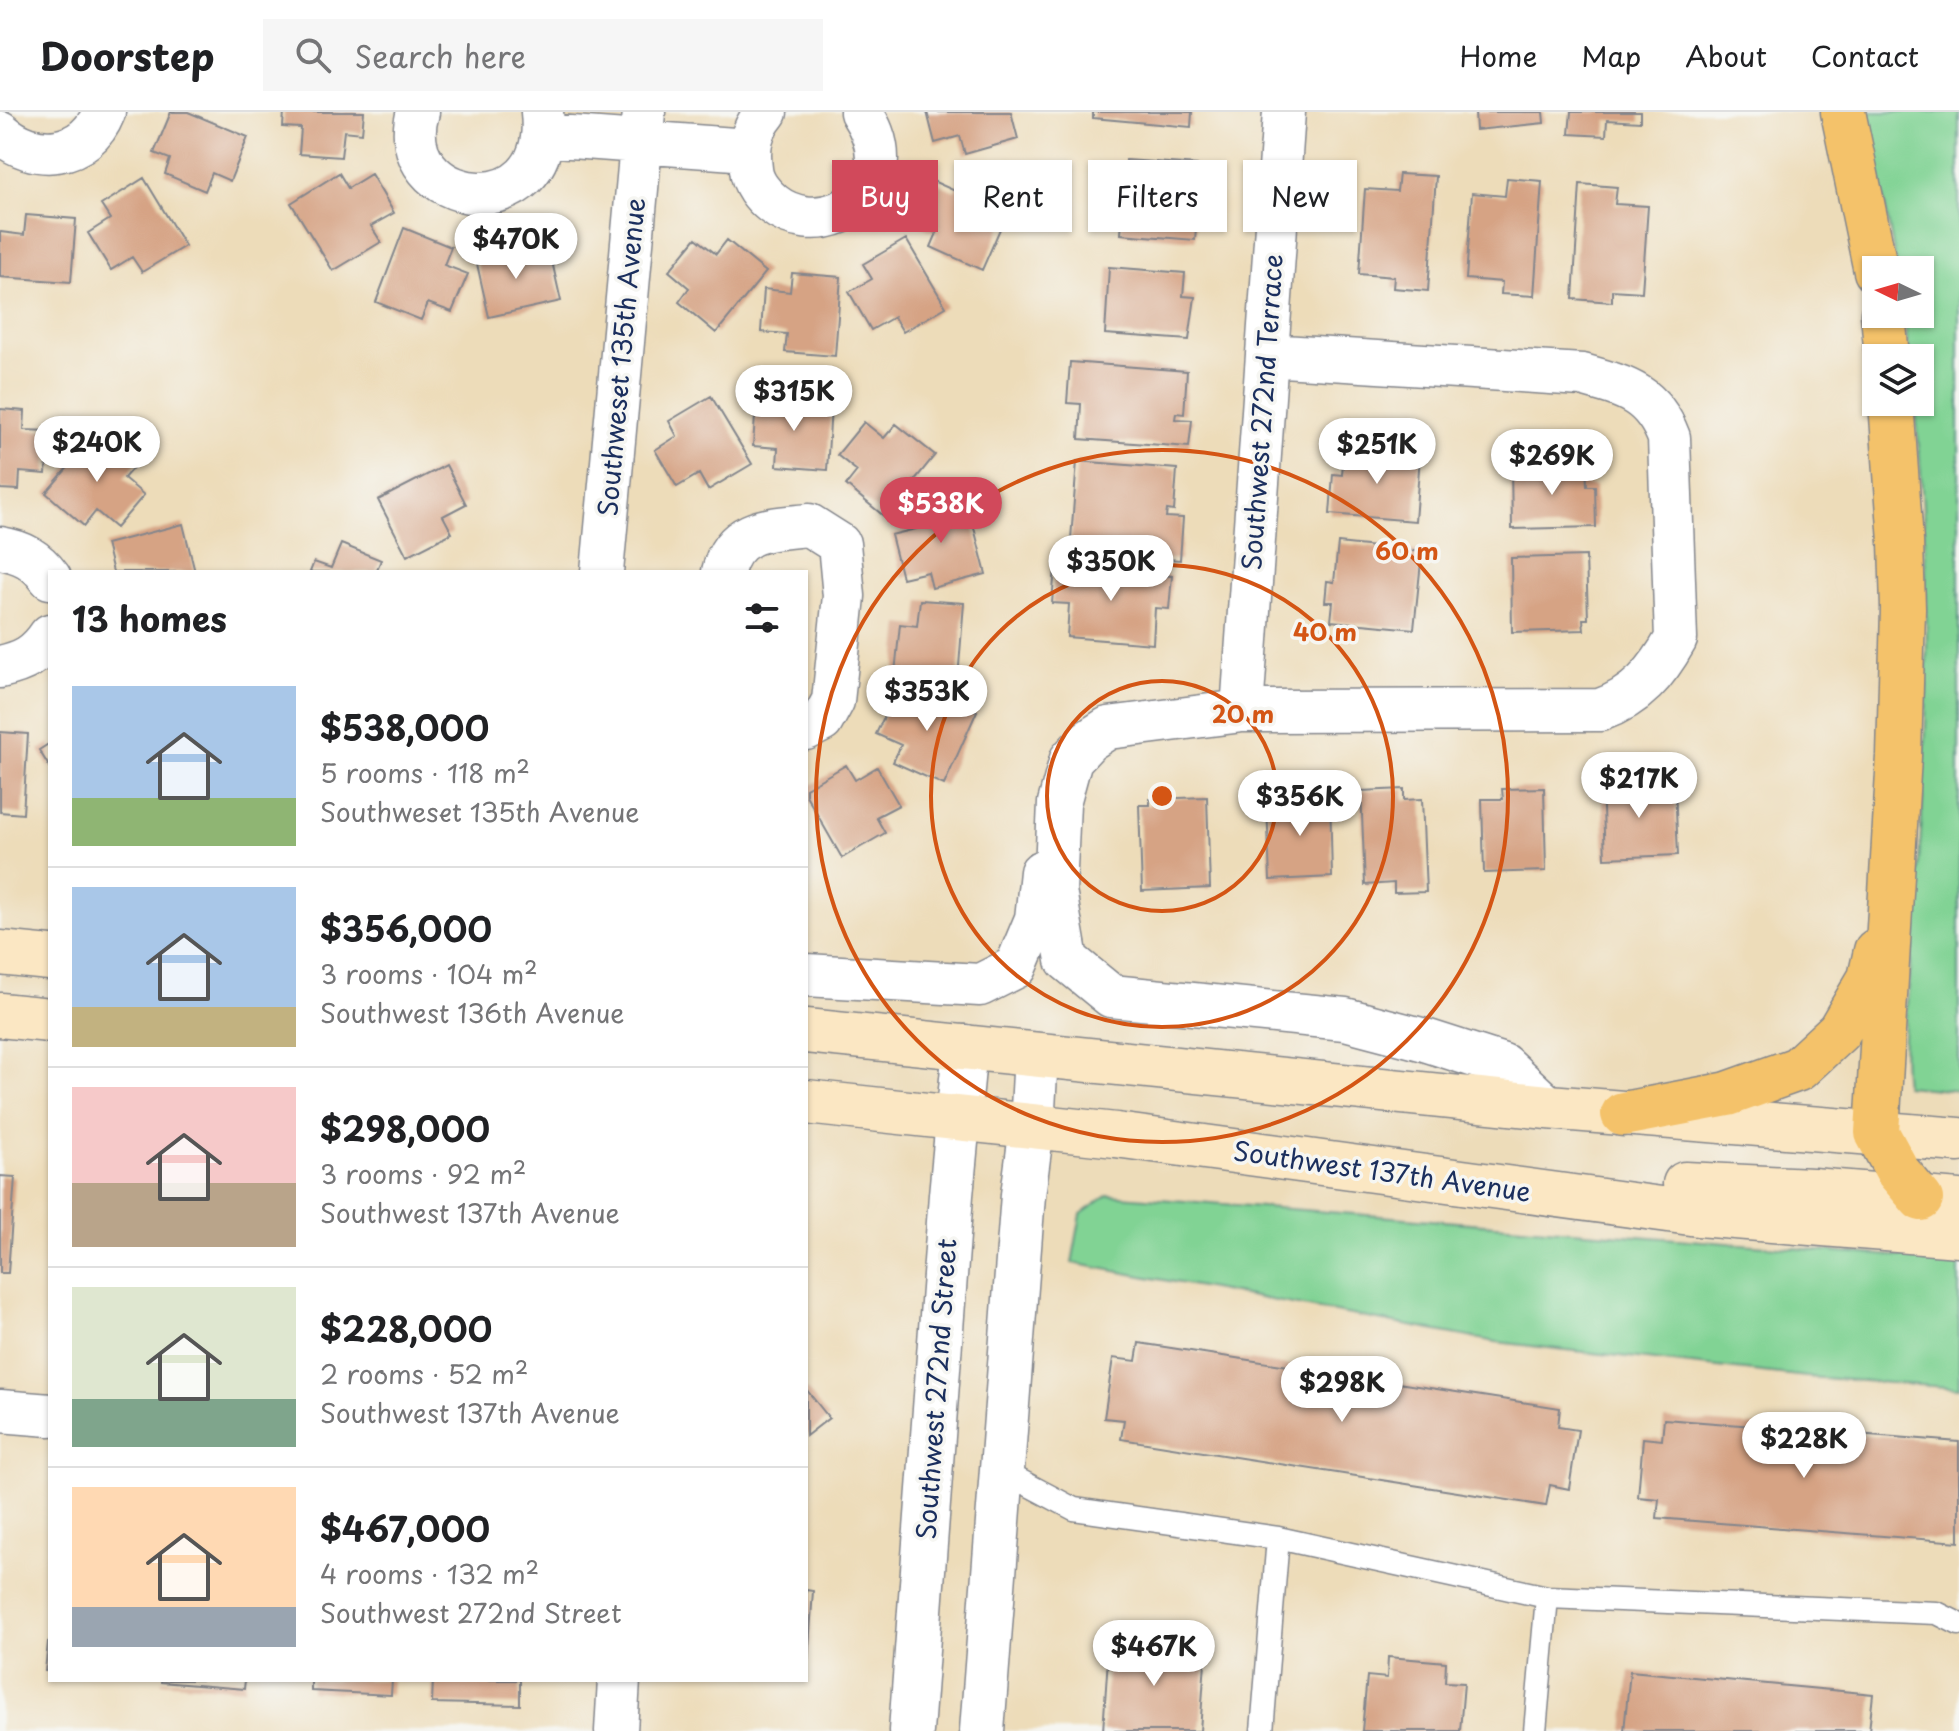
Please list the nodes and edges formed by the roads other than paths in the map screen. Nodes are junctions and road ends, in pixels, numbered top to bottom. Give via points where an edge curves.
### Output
1 (104, 112) edge
2 (418, 112) edge
3 (766, 112) edge
4 (861, 112) edge
5 (1284, 112) edge
6 (1843, 112) edge
7 (543, 124) edge
8 (643, 127) edge
9 (0, 132) edge
10 (748, 150) junction
11 (1873, 256) edge
12 (1267, 355) junction
13 (1892, 416) edge
14 (0, 548) edge
15 (602, 570) edge
16 (723, 570) edge
17 (48, 575) edge
18 (48, 638) edge
19 (0, 667) edge
20 (1242, 711) junction
21 (808, 728) edge
22 (1059, 803) junction
23 (1890, 887) junction
24 (0, 953) edge
25 (48, 958) edge
26 (808, 975) edge
27 (0, 1015) edge
28 (48, 1020) edge
29 (808, 1031) edge
30 (965, 1047) junction
31 (1036, 1055) junction
32 (808, 1102) edge
33 (1548, 1107) junction
34 (1623, 1114) junction
35 (958, 1119) junction
36 (1032, 1127) junction
37 (1877, 1133) junction
38 (1959, 1140) edge
39 (1339, 1167) junction
40 (1940, 1201) edge
41 (1959, 1235) edge
42 (0, 1411) edge
43 (48, 1415) edge
44 (1002, 1471) junction
45 (1278, 1538) junction
46 (1547, 1597) junction
47 (1959, 1624) edge
48 (619, 1682) edge
49 (616, 1731) edge
50 (911, 1731) edge
51 (982, 1731) edge
52 (1262, 1731) edge
53 (1535, 1731) edge

1 - 9 street via 90,135 69,149 45,153 21,148
2 - 7 street via 417,149 429,171 449,187 474,195 499,192 521,180 537,159
3 - 10 street via 755,125
4 - 10 street via 874,135 877,159 871,184 855,204 833,217 808,220 784,213 764,197 751,175
5 - 12 street, Southwest 272nd Terrace
6 - 11 highway
7 - 8 street
8 - 10 street
8 - 15 street, Southweset 135th Avenue
12 - 20 street, Southwest 272nd Terrace
12 - 20 street via 1582,375 1639,397 1660,415 1669,438 1676,639 1642,687 1600,710
13 - 23 highway via 1903,609
14 - 17 street via 20,551
16 - 21 street via 745,536 764,530 809,525 839,544 844,596 833,701 822,721
18 - 19 street via 23,662
20 - 22 street via 1108,728 1071,759
22 - 26 street via 1049,815 1036,919 1016,967 980,985
22 - 33 street via 1055,891 1067,960 1111,996 1345,1019 1503,1065
23 - 34 highway via 1870,978 1839,1031 1798,1069 1728,1094
23 - 37 highway
24 - 25 main road
27 - 28 main road
29 - 30 main road
30 - 31 main road
30 - 35 street, Southwest 272nd Street
31 - 33 main road
31 - 36 street
32 - 35 main road, Southwest 137th Avenue
33 - 34 main road
34 - 37 main road
35 - 36 main road, Southwest 137th Avenue
35 - 50 street, Southwest 272nd Street
36 - 39 main road, Southwest 137th Avenue
36 - 44 street
37 - 38 main road
37 - 40 highway via 1898,1172
39 - 40 main road
39 - 41 main road, Southwest 137th Avenue via 1698,1214
42 - 43 street
44 - 45 lane via 1074,1509
44 - 51 street
45 - 46 lane
45 - 52 lane
46 - 47 lane via 1937,1613
46 - 53 lane
48 - 49 street

